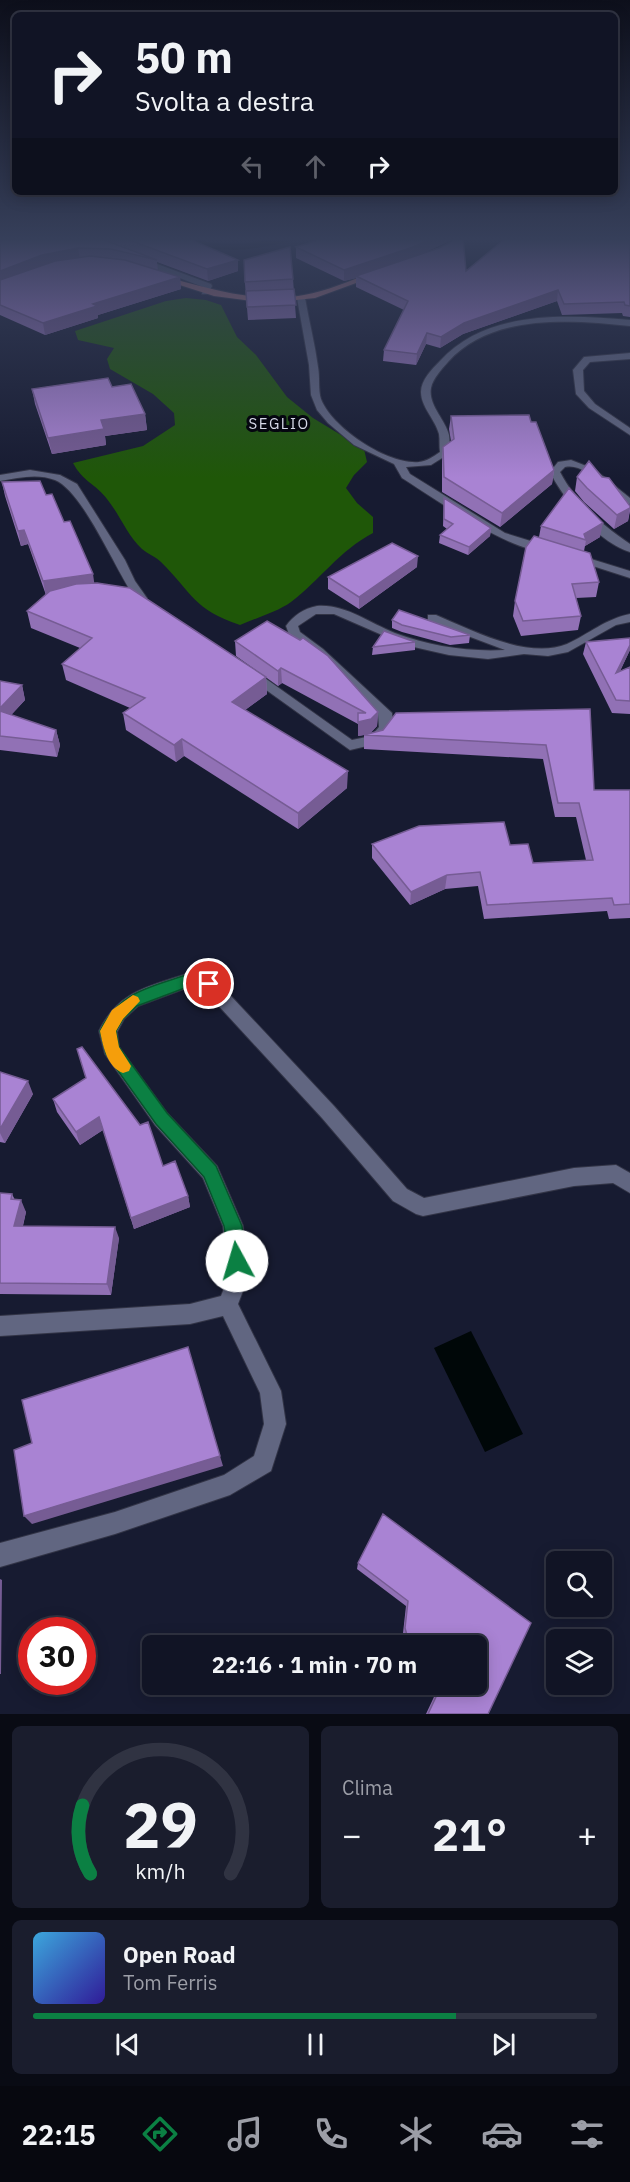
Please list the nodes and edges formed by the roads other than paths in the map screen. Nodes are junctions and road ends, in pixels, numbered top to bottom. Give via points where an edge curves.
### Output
1 (305, 318) edge
2 (630, 323) edge
3 (630, 356) edge
4 (630, 432) edge
5 (398, 463) junction
6 (0, 478) edge
7 (630, 501) edge
8 (630, 549) edge
9 (630, 574) edge
10 (118, 592) edge
11 (432, 618) dead end
12 (630, 618) edge
13 (524, 650) junction
14 (240, 666) edge
15 (630, 1184) edge
16 (228, 1305) junction
17 (0, 1326) edge
18 (0, 1555) edge

1 - 5 street via 316,397 322,410 351,438
2 - 5 street via 556,319 508,325 469,340 442,361 426,393 444,436 445,453 435,461 417,465
3 - 4 street via 587,359 578,370 579,392
5 - 9 street via 406,476 501,535
6 - 10 street via 30,473 56,477 73,486 129,582 146,601
7 - 8 street via 581,464 568,462 556,469 562,488 594,525
11 - 13 street via 488,641
12 - 13 street via 606,624 563,649
13 - 14 street via 482,656 399,638 341,612 326,609 300,616 292,626 294,634 385,713 386,728 375,740 350,745
15 - 16 street via 616,1174 574,1177 423,1207 400,1195 209,984 189,980 132,1001 108,1031 111,1049 161,1119 210,1172 233,1226 238,1278
16 - 17 street via 190,1314
16 - 18 street via 270,1391 275,1424 263,1463 230,1484 115,1523

